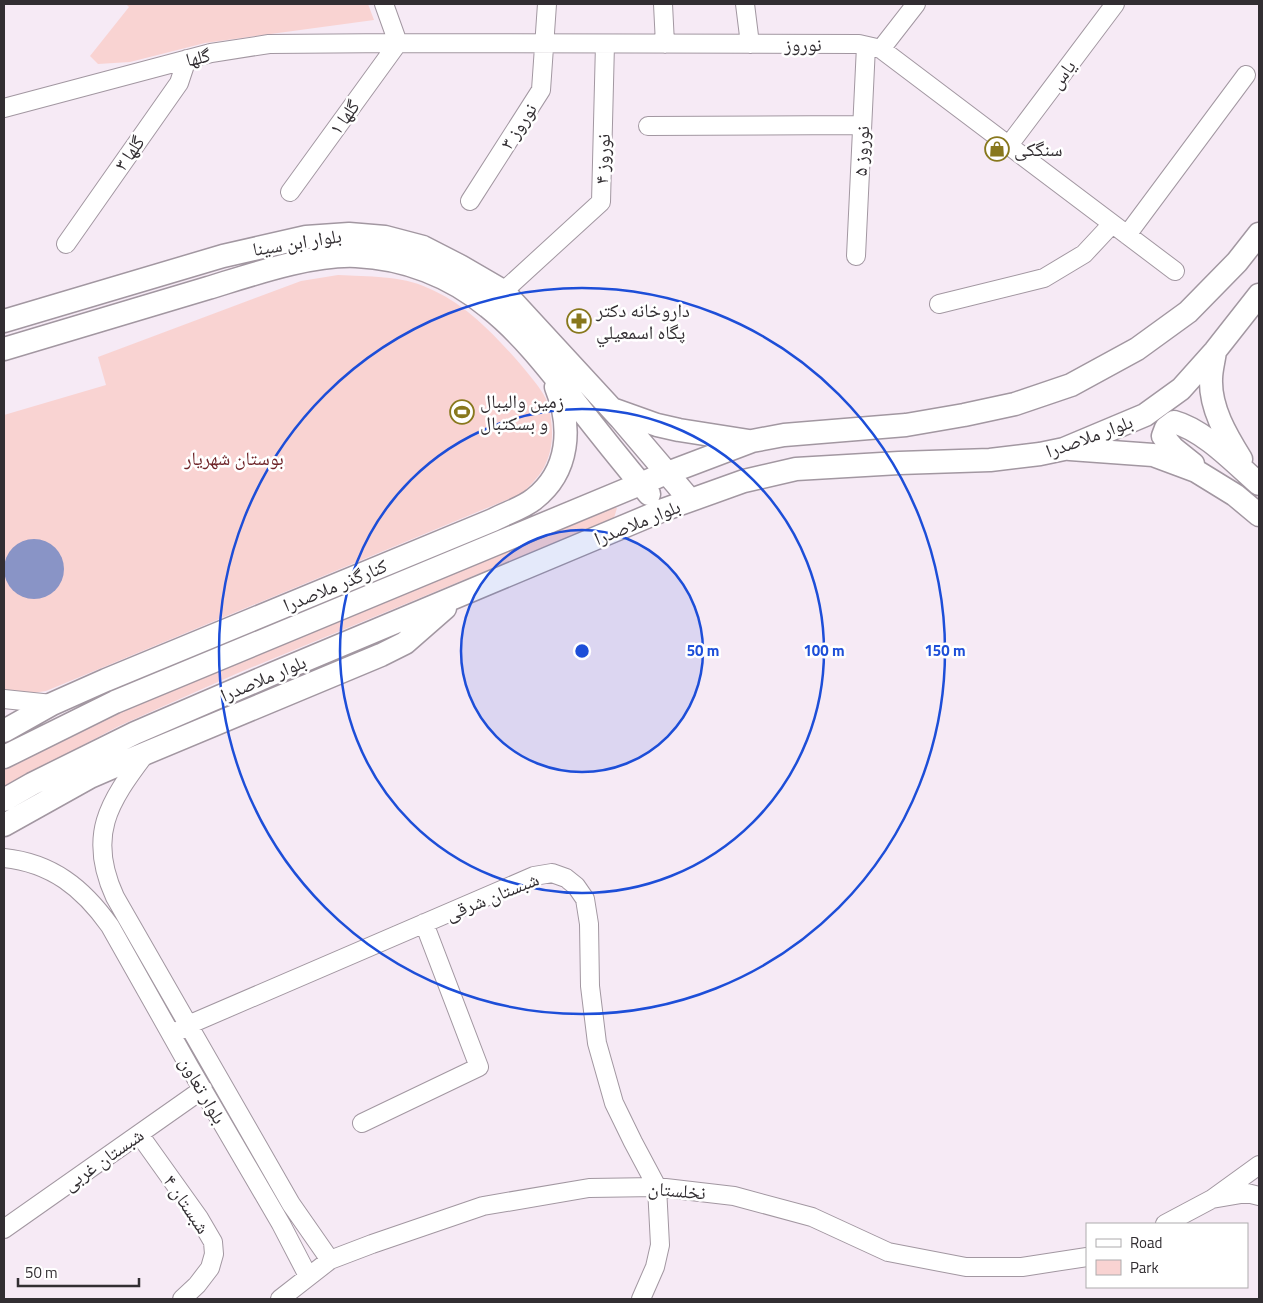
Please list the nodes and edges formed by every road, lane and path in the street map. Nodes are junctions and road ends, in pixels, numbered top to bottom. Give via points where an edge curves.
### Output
1 (384, 4) edge
2 (548, 4) edge
3 (663, 4) edge
4 (746, 4) edge
5 (916, 4) edge
6 (1115, 4) edge
7 (398, 43) junction
8 (545, 44) junction
9 (605, 44) junction
10 (665, 44) junction
11 (750, 44) junction
12 (873, 47) junction
13 (186, 59) junction
14 (1246, 75) dead end
15 (4, 108) edge
16 (862, 125) junction
17 (648, 126) dead end
18 (1009, 145) junction
19 (290, 192) dead end
20 (470, 201) dead end
21 (1112, 224) junction
22 (1259, 234) edge
23 (1127, 235) junction
24 (66, 244) dead end
25 (856, 256) dead end
26 (1175, 271) dead end
27 (1259, 295) edge
28 (496, 299) junction
29 (939, 304) dead end
30 (4, 321) edge
31 (4, 349) edge
32 (1216, 351) junction
33 (548, 367) junction
34 (616, 414) junction
35 (752, 441) junction
36 (642, 443) junction
37 (1064, 449) junction
38 (623, 463) junction
39 (667, 473) junction
40 (1255, 481) edge
41 (641, 484) junction
42 (1228, 491) junction
43 (690, 500) junction
44 (663, 510) junction
45 (1259, 516) edge
46 (406, 556) junction
47 (415, 576) junction
48 (460, 594) junction
49 (249, 621) junction
50 (257, 642) junction
51 (306, 686) junction
52 (235, 690) junction
53 (4, 699) edge
54 (52, 704) junction
55 (4, 731) edge
56 (146, 753) junction
57 (4, 757) edge
58 (4, 800) edge
59 (4, 825) edge
60 (4, 858) edge
61 (424, 923) junction
62 (166, 985) junction
63 (146, 989) junction
64 (188, 1025) junction
65 (172, 1035) junction
66 (210, 1064) junction
67 (190, 1068) junction
68 (203, 1089) junction
69 (362, 1123) dead end
70 (139, 1134) junction
71 (1259, 1165) edge
72 (657, 1187) junction
73 (1259, 1196) edge
74 (1212, 1199) junction
75 (1167, 1223) edge
76 (4, 1229) edge
77 (1086, 1257) edge
78 (330, 1260) junction
79 (308, 1276) junction
80 (182, 1299) edge
81 (280, 1299) edge
82 (641, 1299) edge

1 - 7 street
2 - 8 street, نوروز ۳
3 - 10 street
4 - 11 street
5 - 12 street
6 - 18 street, یاس
7 - 8 street, نوروز
7 - 13 street, گلها via 269,44
7 - 19 street, گلها ۱
8 - 9 street, نوروز
8 - 20 street, نوروز ۳ via 541,90
9 - 10 street, نوروز
9 - 28 street, نوروز ۴ via 601,202
10 - 11 street, نوروز
11 - 12 street, نوروز via 859,44
12 - 16 street, نوروز ۵
12 - 18 street
13 - 15 street, گلها
13 - 24 street, گلها ۳ via 179,83
14 - 23 street
16 - 17 street
16 - 25 street, نوروز ۵
18 - 21 street
21 - 23 street
21 - 29 street via 1084,254 1044,278
22 - 35 main road, بلوار ملاصدرا via 1237,262 1188,312 1137,349 1071,385 1015,404 964,416
23 - 26 street
27 - 32 main road, بلوار ملاصدرا
28 - 30 main road, بلوار ابن سینا via 460,266 423,247 385,237 349,234 306,237 239,252
28 - 31 main road, بلوار ابن سینا via 467,291 408,264 382,258 326,258 259,273
28 - 33 main road, بلوار ابن سینا via 510,326
28 - 34 main road, بلوار ابن سینا
32 - 37 main road, بلوار ملاصدرا via 1181,389 1145,415
32 - 40 main road via 1211,379 1213,401 1225,434
33 - 38 main road, بلوار ابن سینا
33 - 46 main road, کنارگذر ملاصدرا via 566,422 563,453 548,487 532,500 493,520
34 - 35 main road via 679,430
34 - 36 main road, بلوار ابن سینا
35 - 39 main road, بلوار ملاصدرا
36 - 38 main road via 648,457 646,462 637,468
36 - 39 main road, بلوار ابن سینا
37 - 42 main road via 1154,456 1196,471
37 - 43 main road, بلوار ملاصدرا via 990,460 796,469 744,481
38 - 41 main road, بلوار ابن سینا
39 - 41 main road, بلوار ملاصدرا
39 - 43 main road, بلوار ابن سینا
40 - 42 main road via 1182,424 1174,422 1166,428 1163,436 1172,448
41 - 44 main road, بلوار ابن سینا
41 - 47 main road, بلوار ملاصدرا
42 - 45 main road
43 - 44 main road, بلوار ملاصدرا
44 - 48 main road, بلوار ملاصدرا
46 - 47 main road
46 - 49 main road, کنارگذر ملاصدرا
47 - 50 main road, بلوار ملاصدرا
48 - 51 main road via 404,643
48 - 52 main road, بلوار ملاصدرا
49 - 50 main road
49 - 54 main road, کنارگذر ملاصدرا
50 - 57 main road, بلوار ملاصدرا via 115,702
51 - 52 main road
51 - 56 main road
52 - 58 main road, بلوار ملاصدرا via 135,734
53 - 54 street
54 - 55 main road, کنارگذر ملاصدرا
56 - 59 main road via 90,777
56 - 62 street, بلوار تعاون via 108,811 101,844 102,860 115,897
60 - 63 street, بلوار تعاون via 31,862 82,892 110,926
61 - 64 street, شبستان شرقی
61 - 69 street via 480,1067
61 - 72 street, شبستان شرقی via 534,876 552,873 576,886 585,899 589,924 590,986 597,1043 614,1103
62 - 63 street via 172,1004 167,1010 158,1006
62 - 64 street, بلوار تعاون
63 - 65 street, بلوار تعاون
64 - 65 street, شبستان شرقی
64 - 66 street, بلوار تعاون
65 - 67 street, بلوار تعاون
66 - 67 street via 197,1051 190,1057
66 - 78 street, بلوار تعاون via 291,1204
67 - 68 street, بلوار تعاون
68 - 70 street, شبستان غربی
68 - 79 street, بلوار تعاون
70 - 76 street, شبستان غربی
70 - 80 street, شبستان ۴ via 213,1242 210,1268
71 - 74 street
72 - 77 street, نخلستان via 734,1196 812,1217 888,1252 966,1266 1022,1267
72 - 78 street, نخلستان via 589,1188 484,1206
72 - 82 street via 660,1245
73 - 74 street via 1247,1193
74 - 75 street
78 - 79 street, نخلستان
79 - 81 street, نخلستان

